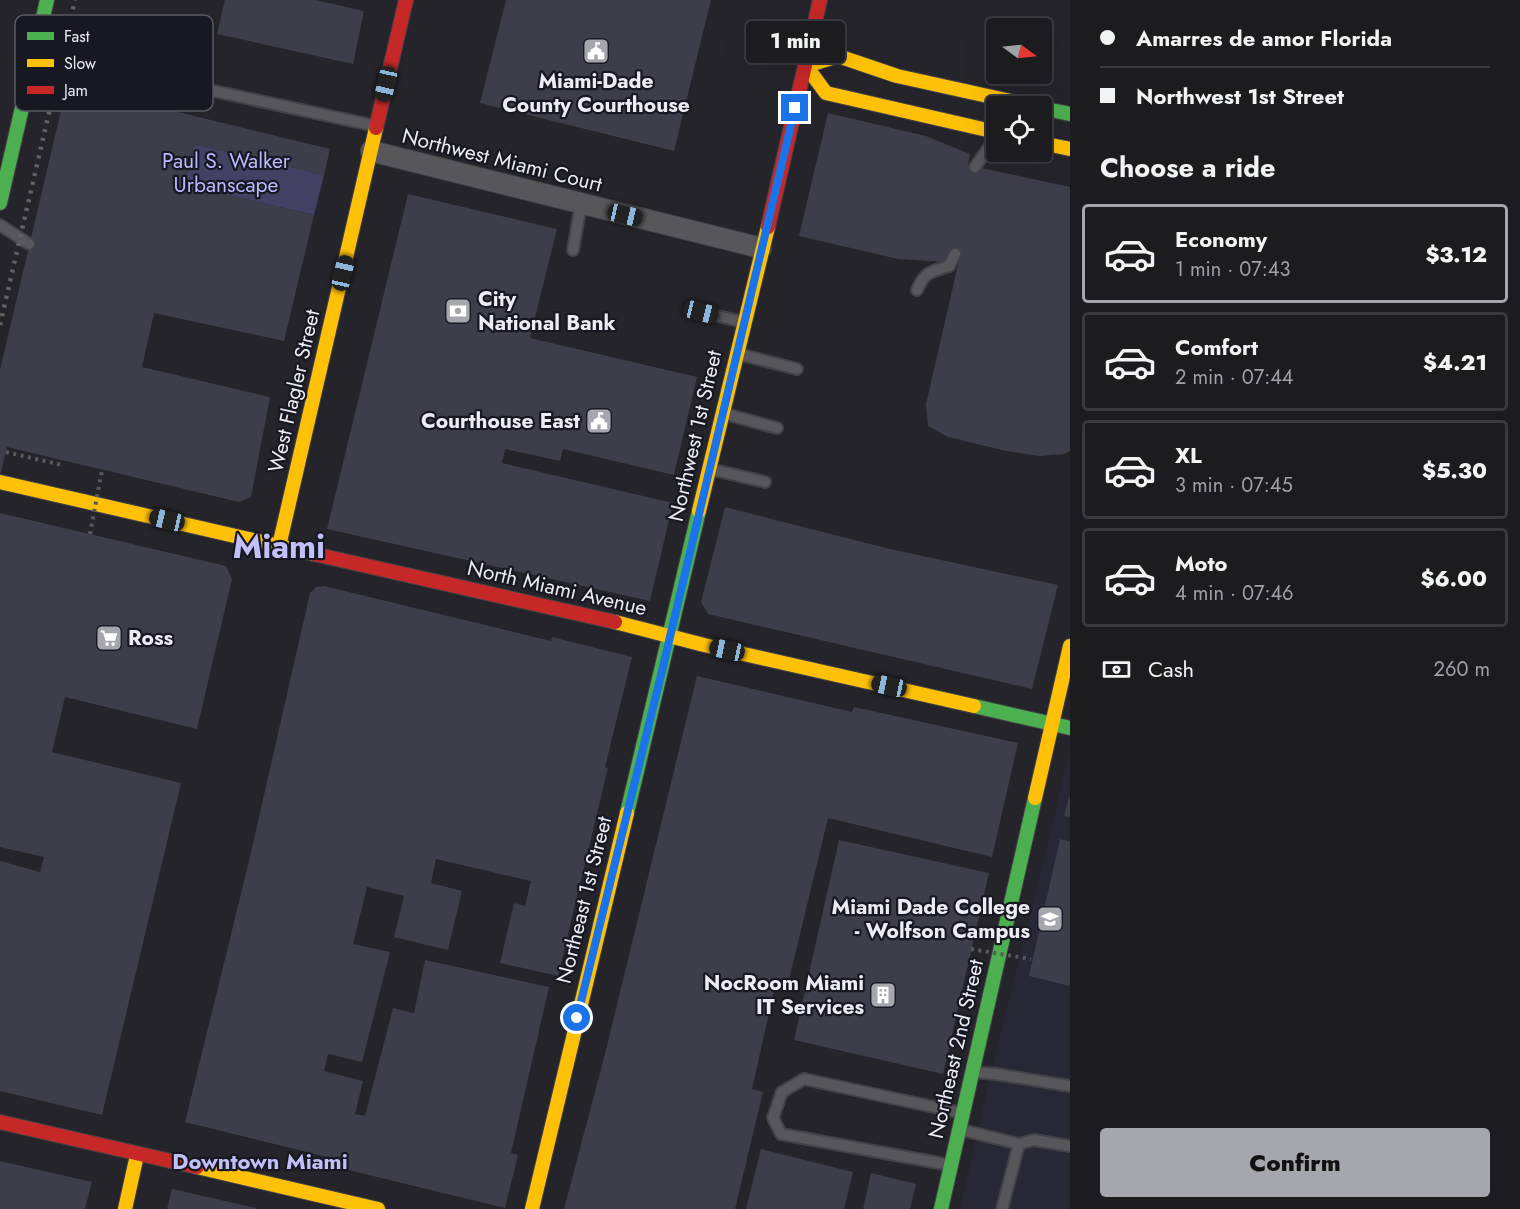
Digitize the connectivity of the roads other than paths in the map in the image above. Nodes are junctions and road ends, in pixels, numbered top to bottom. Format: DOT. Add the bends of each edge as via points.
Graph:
graph roads {
  1 [pos="47,0"];
  2 [pos="406,0"];
  3 [pos="820,0"];
  4 [pos="44,15"];
  5 [pos="806,66"];
  6 [pos="213,91"];
  7 [pos="986,98"];
  8 [pos="1052,110"];
  9 [pos="22,111"];
  10 [pos="1070,114"];
  11 [pos="376,126"];
  12 [pos="986,130"];
  13 [pos="1052,145"];
  14 [pos="1070,149"];
  15 [pos="371,151"];
  16 [pos="986,151"];
  17 [pos="975,167"];
  18 [pos="0,203"];
  19 [pos="581,204"];
  20 [pos="0,225"];
  21 [pos="29,244"];
  22 [pos="761,248"];
  23 [pos="573,250"];
  24 [pos="955,254"];
  25 [pos="917,290"];
  26 [pos="701,312"];
  27 [pos="744,322"];
  28 [pos="736,354"];
  29 [pos="797,369"];
  30 [pos="722,413"];
  31 [pos="777,429"];
  32 [pos="709,469"];
  33 [pos="0,482"];
  34 [pos="765,482"];
  35 [pos="279,546"];
  36 [pos="669,636"];
  37 [pos="1070,646"];
  38 [pos="1053,723"];
  39 [pos="1070,728"];
  40 [pos="972,1072"];
  41 [pos="1070,1086"];
  42 [pos="962,1113"];
  43 [pos="0,1122"];
  44 [pos="958,1129"];
  45 [pos="1019,1144"];
  46 [pos="1070,1146"];
  47 [pos="137,1155"];
  48 [pos="950,1165"];
  49 [pos="125,1209"];
  50 [pos="378,1209"];
  51 [pos="532,1209"];
  52 [pos="940,1209"];
  53 [pos="1002,1209"];
  1 -- 4 [label="main road"];
  2 -- 11 [label="main road, West Flagler Street"];
  3 -- 5 [label="main road, Northwest 1st Street"];
  5 -- 7 [label="main road" via="838,56 887,73"];
  5 -- 12 [label="main road" via="826,93"];
  5 -- 22 [label="main road, Northwest 1st Street"];
  6 -- 11 [label="lane"];
  8 -- 10 [label="main road"];
  9 -- 18 [label="main road"];
  11 -- 15 [label="main road, West Flagler Street"];
  13 -- 14 [label="main road"];
  15 -- 19 [label="street, Northwest Miami Court"];
  15 -- 35 [label="main road, West Flagler Street"];
  16 -- 17 [label="lane"];
  19 -- 22 [label="street, Northwest Miami Court"];
  19 -- 23 [label="lane"];
  20 -- 21 [label="lane"];
  22 -- 27 [label="main road, Northwest 1st Street"];
  24 -- 25 [label="lane" via="949,266 921,279"];
  26 -- 27 [label="lane"];
  27 -- 28 [label="main road, Northwest 1st Street"];
  28 -- 29 [label="lane"];
  28 -- 30 [label="main road, Northwest 1st Street"];
  30 -- 31 [label="lane"];
  30 -- 32 [label="main road, Northwest 1st Street"];
  32 -- 34 [label="lane"];
  32 -- 36 [label="main road, Northwest 1st Street"];
  33 -- 35 [label="main road, North Miami Avenue"];
  35 -- 36 [label="main road, North Miami Avenue"];
  36 -- 38 [label="main road, North Miami Avenue"];
  36 -- 51 [label="main road, Northeast 1st Street"];
  37 -- 38 [label="main road, Northeast 2nd Street"];
  38 -- 39 [label="main road, North Miami Avenue"];
  38 -- 40 [label="main road, Northeast 2nd Street"];
  40 -- 41 [label="lane"];
  40 -- 42 [label="main road, Northeast 2nd Street"];
  42 -- 44 [label="main road, Northeast 2nd Street"];
  42 -- 48 [label="lane" via="804,1079 782,1092 773,1118 782,1134"];
  43 -- 47 [label="main road"];
  44 -- 45 [label="lane"];
  44 -- 48 [label="main road, Northeast 2nd Street"];
  45 -- 46 [label="lane" via="1034,1140"];
  45 -- 53 [label="lane"];
  47 -- 49 [label="main road"];
  47 -- 50 [label="main road"];
  48 -- 52 [label="main road, Northeast 2nd Street"];
}
